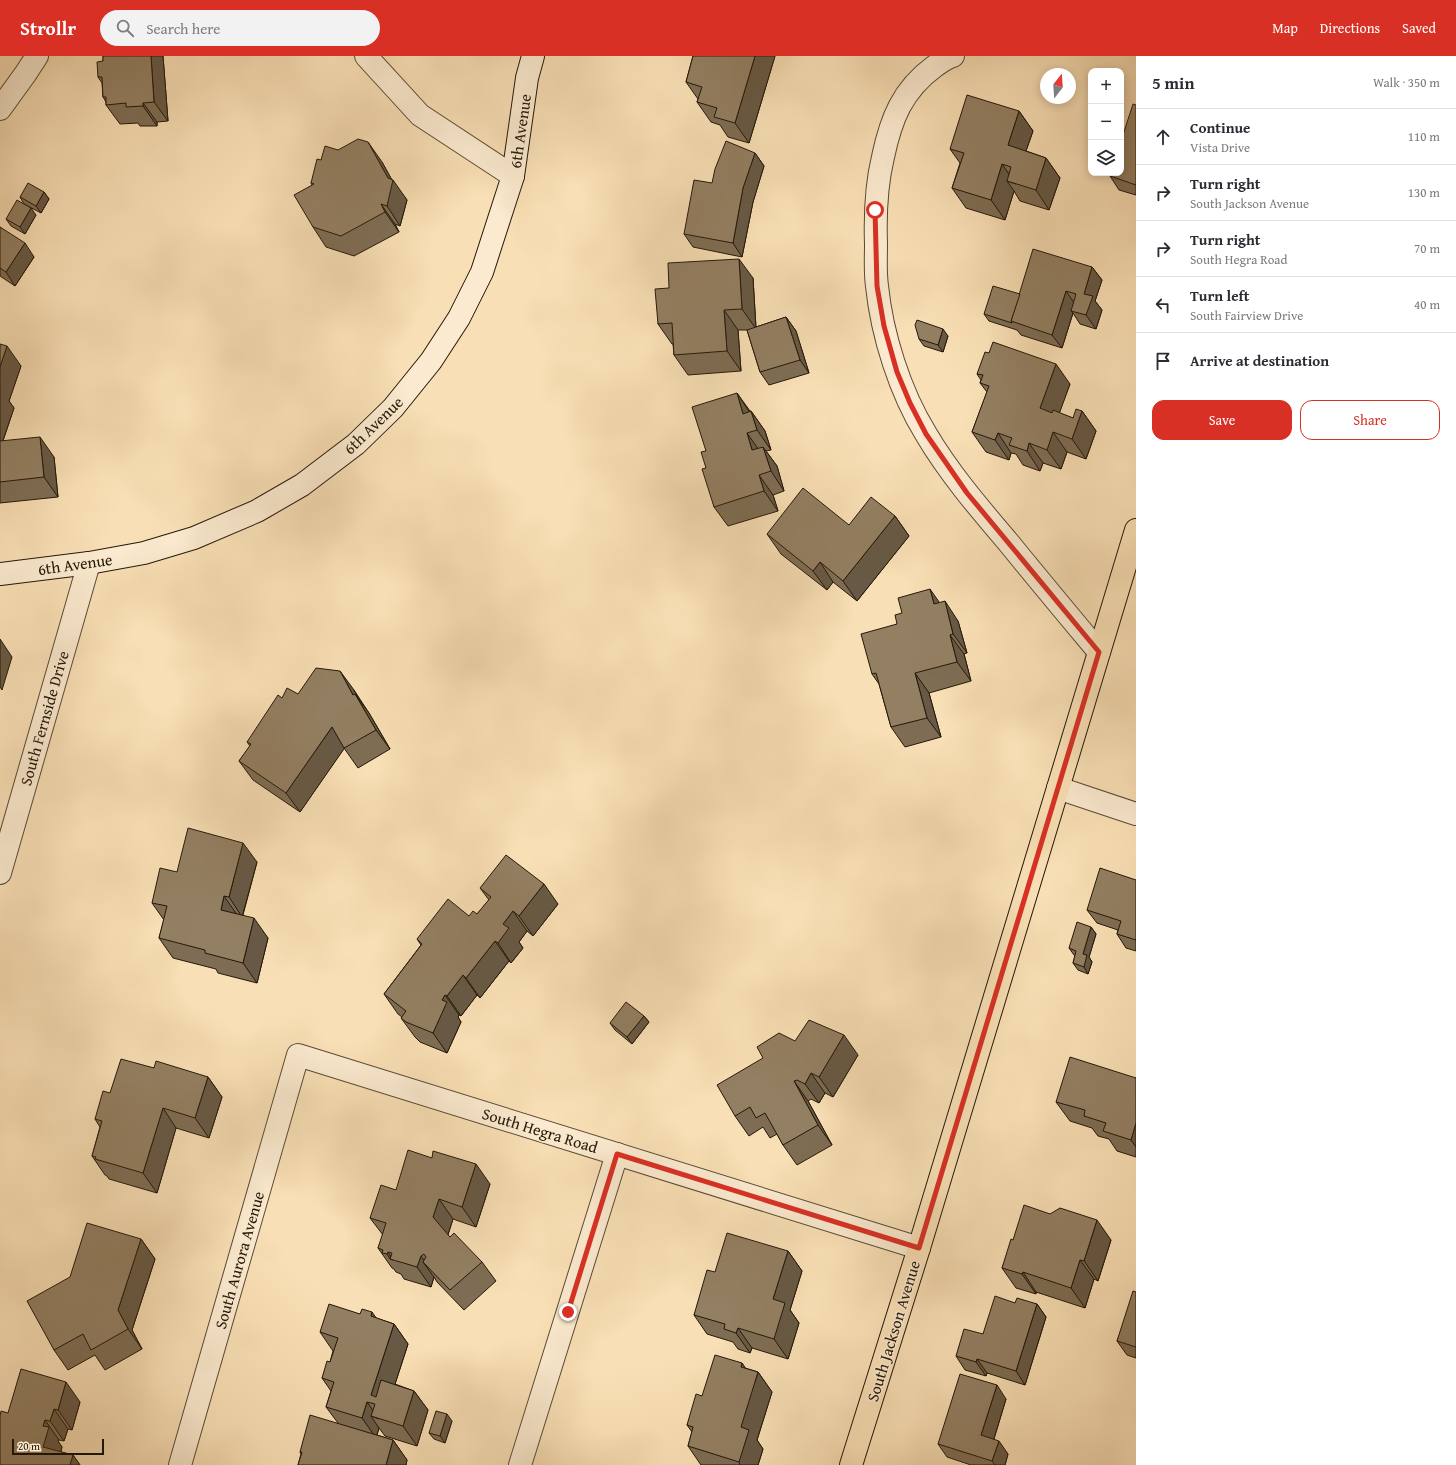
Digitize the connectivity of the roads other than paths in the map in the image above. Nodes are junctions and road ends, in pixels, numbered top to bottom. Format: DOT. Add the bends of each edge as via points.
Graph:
graph roads {
  1 [pos="37,56"];
  2 [pos="366,56"];
  3 [pos="532,56"];
  4 [pos="953,56"];
  5 [pos="0,109"];
  6 [pos="514,176"];
  7 [pos="1136,530"];
  8 [pos="88,563"];
  9 [pos="0,574"];
  10 [pos="1099,652"];
  11 [pos="1058,788"];
  12 [pos="1136,814"];
  13 [pos="0,873"];
  14 [pos="298,1055"];
  15 [pos="617,1154"];
  16 [pos="919,1248"];
  17 [pos="180,1465"];
  18 [pos="520,1465"];
  19 [pos="851,1465"];
  1 -- 5 [label="street"];
  2 -- 6 [label="street" via="420,116"];
  3 -- 6 [label="street, 6th Avenue"];
  4 -- 10 [label="street" via="922,76 909,90 901,102 886,144 875,210 877,286 884,326 897,372 926,434 967,493"];
  6 -- 8 [label="street, 6th Avenue" via="482,272 459,318 431,361 403,396 356,444 302,485 257,511 194,538 144,553"];
  7 -- 10 [label="main road, South Jackson Avenue"];
  8 -- 9 [label="street, 6th Avenue"];
  8 -- 13 [label="street, South Fernside Drive"];
  10 -- 11 [label="main road, South Jackson Avenue"];
  11 -- 12 [label="street"];
  11 -- 16 [label="main road, South Jackson Avenue"];
  14 -- 15 [label="street, South Hegra Road"];
  14 -- 17 [label="street, South Aurora Avenue"];
  15 -- 16 [label="street, South Hegra Road"];
  15 -- 18 [label="street"];
  16 -- 19 [label="main road, South Jackson Avenue"];
}
